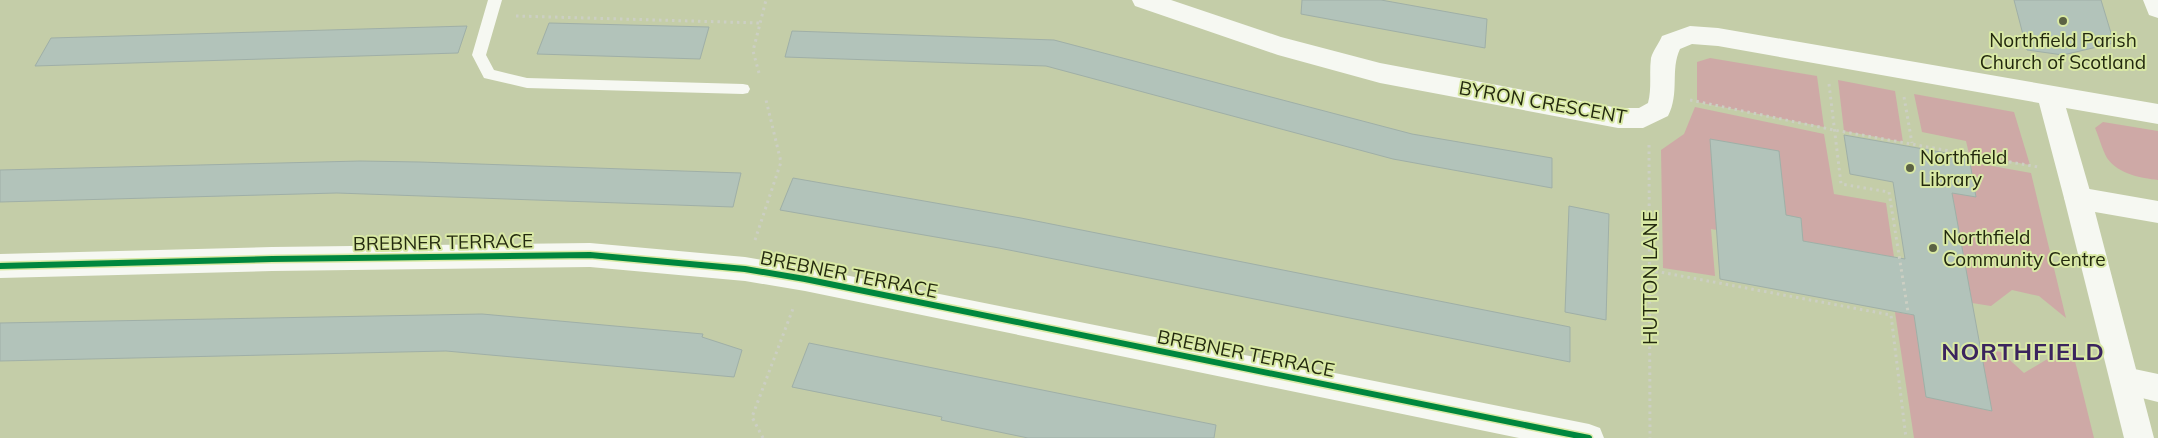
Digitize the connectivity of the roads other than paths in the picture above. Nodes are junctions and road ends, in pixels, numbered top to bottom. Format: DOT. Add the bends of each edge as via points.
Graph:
graph roads {
  1 [pos="495,0"];
  2 [pos="1144,0"];
  3 [pos="2154,0"];
  4 [pos="2158,9"];
  5 [pos="743,89"];
  6 [pos="2050,96"];
  7 [pos="2158,114"];
  8 [pos="2075,185"];
  9 [pos="2158,212"];
  10 [pos="0,266"];
  11 [pos="2125,382"];
  12 [pos="2158,388"];
  13 [pos="1590,438"];
  14 [pos="2139,438"];
  1 -- 5 [label="lane" via="480,55 489,74 527,83"];
  2 -- 6 [label="street, BYRON CRESCENT" via="1278,46 1380,73 1618,118 1644,118 1659,109 1663,95 1664,57 1671,43 1690,35 1718,37"];
  3 -- 4 [label="street"];
  6 -- 7 [label="street"];
  6 -- 8 [label="street"];
  8 -- 9 [label="street"];
  8 -- 11 [label="street"];
  10 -- 13 [label="street, BREBNER TERRACE" via="590,255 745,270 805,279"];
  11 -- 12 [label="street"];
  11 -- 14 [label="street"];
}
